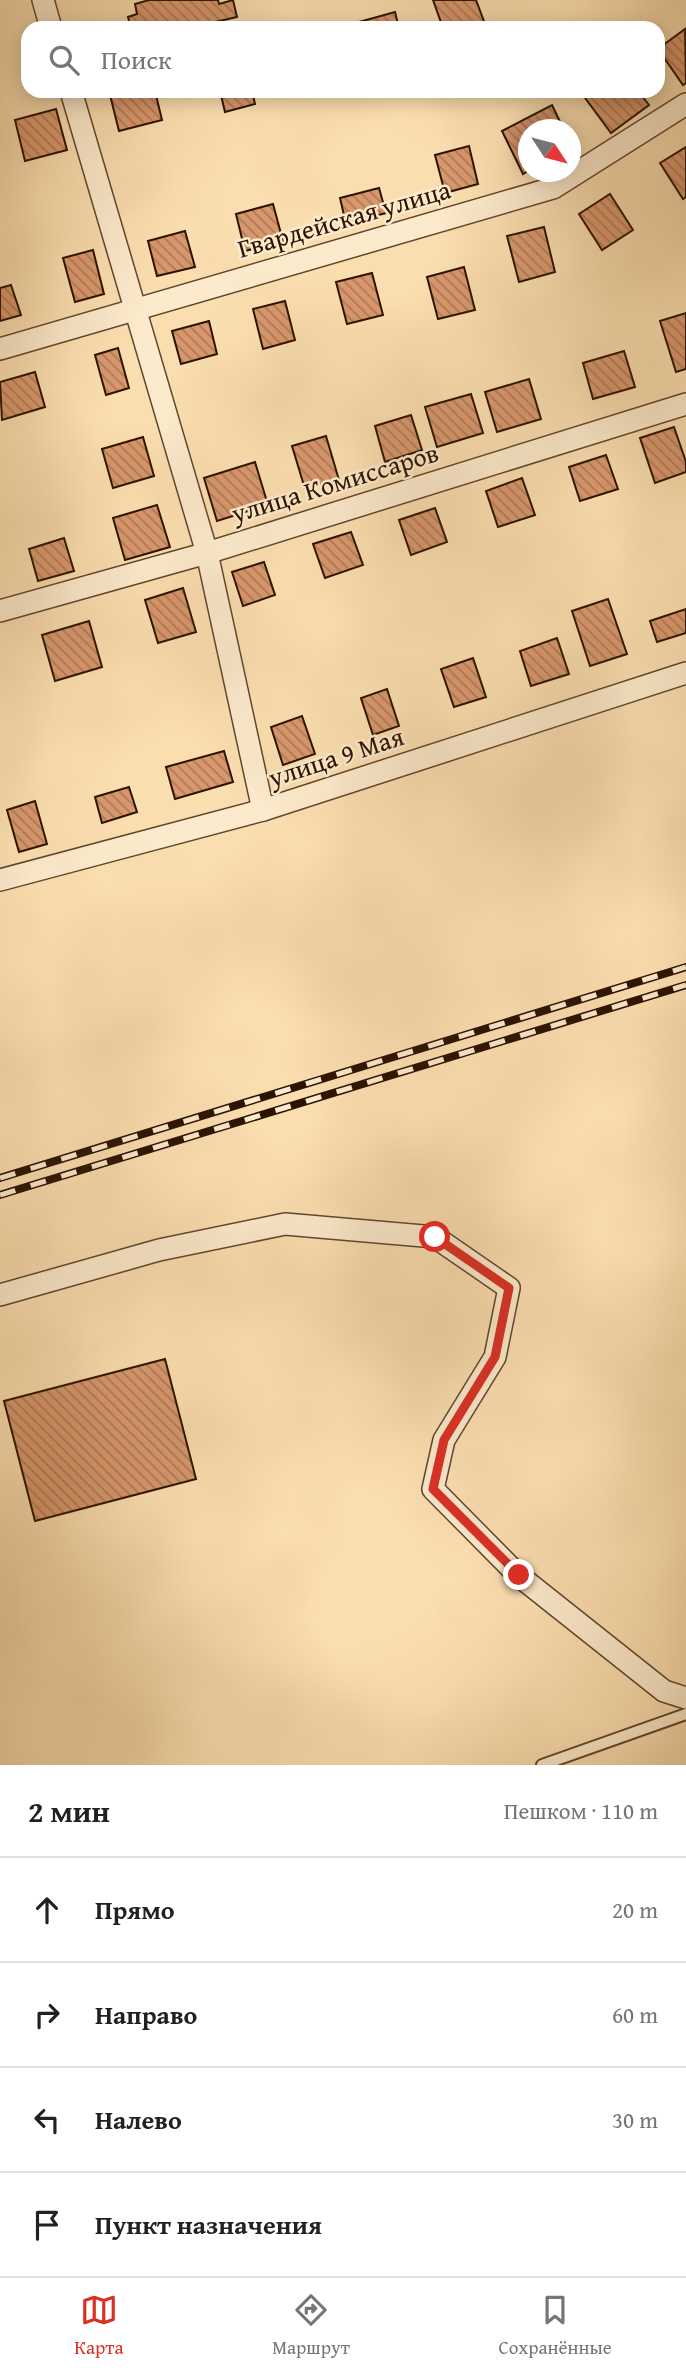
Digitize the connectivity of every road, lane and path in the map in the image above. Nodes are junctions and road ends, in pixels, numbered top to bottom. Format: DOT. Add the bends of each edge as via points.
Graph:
graph roads {
  1 [pos="43,0"];
  2 [pos="49,21"];
  3 [pos="73,98"];
  4 [pos="686,104"];
  5 [pos="137,308"];
  6 [pos="0,349"];
  7 [pos="686,404"];
  8 [pos="206,553"];
  9 [pos="0,611"];
  10 [pos="686,673"];
  11 [pos="263,810"];
  12 [pos="0,880"];
  13 [pos="0,1295"];
  14 [pos="686,1698"];
  15 [pos="686,1714"];
  16 [pos="542,1765"];
  1 -- 2 [label="street"];
  3 -- 5 [label="street"];
  4 -- 5 [label="street, Гвардейская улица" via="553,188"];
  5 -- 6 [label="street, Гвардейская улица"];
  5 -- 8 [label="street"];
  7 -- 8 [label="street, улица Комиссаров"];
  8 -- 9 [label="street, улица Комиссаров"];
  8 -- 11 [label="street"];
  10 -- 11 [label="street, улица 9 Мая"];
  11 -- 12 [label="street, улица 9 Мая"];
  13 -- 14 [label="street" via="159,1250 285,1224 435,1237 509,1288 495,1357 444,1440 433,1489 519,1575 664,1691"];
  15 -- 16 [label="lane"];
}
